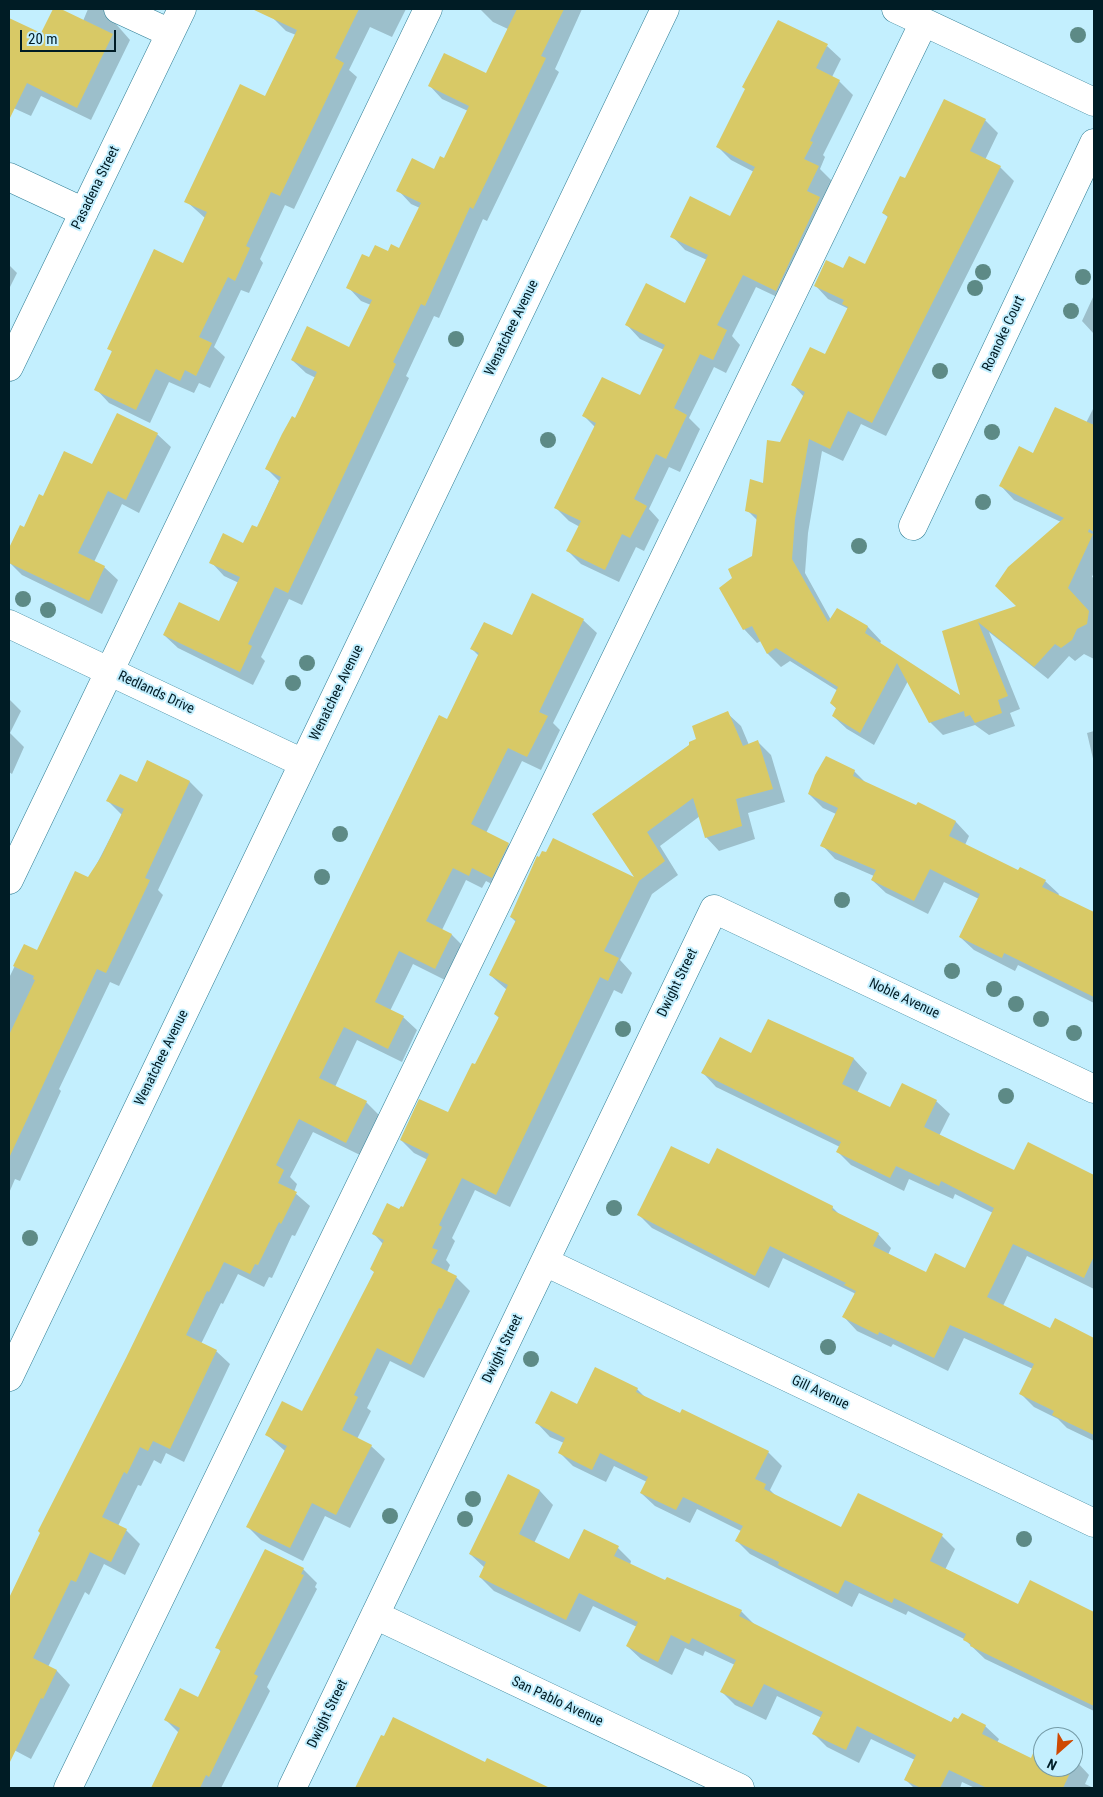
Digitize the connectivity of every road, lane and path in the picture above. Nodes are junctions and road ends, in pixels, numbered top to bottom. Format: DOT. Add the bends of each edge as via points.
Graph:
graph roads {
  1 [pos="118,9"];
  2 [pos="182,9"];
  3 [pos="428,9"];
  4 [pos="665,9"];
  5 [pos="896,9"];
  6 [pos="924,22"];
  7 [pos="170,33"];
  8 [pos="1094,102"];
  9 [pos="1094,143"];
  10 [pos="9,177"];
  11 [pos="84,212"];
  12 [pos="9,368"];
  13 [pos="913,526"];
  14 [pos="9,624"];
  15 [pos="109,671"];
  16 [pos="303,763"];
  17 [pos="9,880"];
  18 [pos="714,909"];
  19 [pos="1094,1089"];
  20 [pos="545,1262"];
  21 [pos="9,1377"];
  22 [pos="1094,1523"];
  23 [pos="375,1615"];
  24 [pos="68,1788"];
  25 [pos="292,1788"];
  26 [pos="740,1788"];
  1 -- 7 [label="street"];
  2 -- 7 [label="street, Pasadena Street"];
  3 -- 15 [label="street"];
  4 -- 16 [label="street, Wenatchee Avenue"];
  5 -- 6 [label="street"];
  6 -- 8 [label="street"];
  6 -- 24 [label="street"];
  7 -- 11 [label="street, Pasadena Street"];
  9 -- 13 [label="street, Roanoke Court"];
  10 -- 11 [label="street"];
  11 -- 12 [label="street, Pasadena Street"];
  14 -- 15 [label="street, Redlands Drive"];
  15 -- 16 [label="street, Redlands Drive"];
  15 -- 17 [label="street"];
  16 -- 21 [label="street, Wenatchee Avenue"];
  18 -- 19 [label="street, Noble Avenue"];
  18 -- 20 [label="street, Dwight Street"];
  20 -- 22 [label="street, Gill Avenue"];
  20 -- 23 [label="street, Dwight Street"];
  23 -- 25 [label="street, Dwight Street"];
  23 -- 26 [label="street, San Pablo Avenue"];
}
